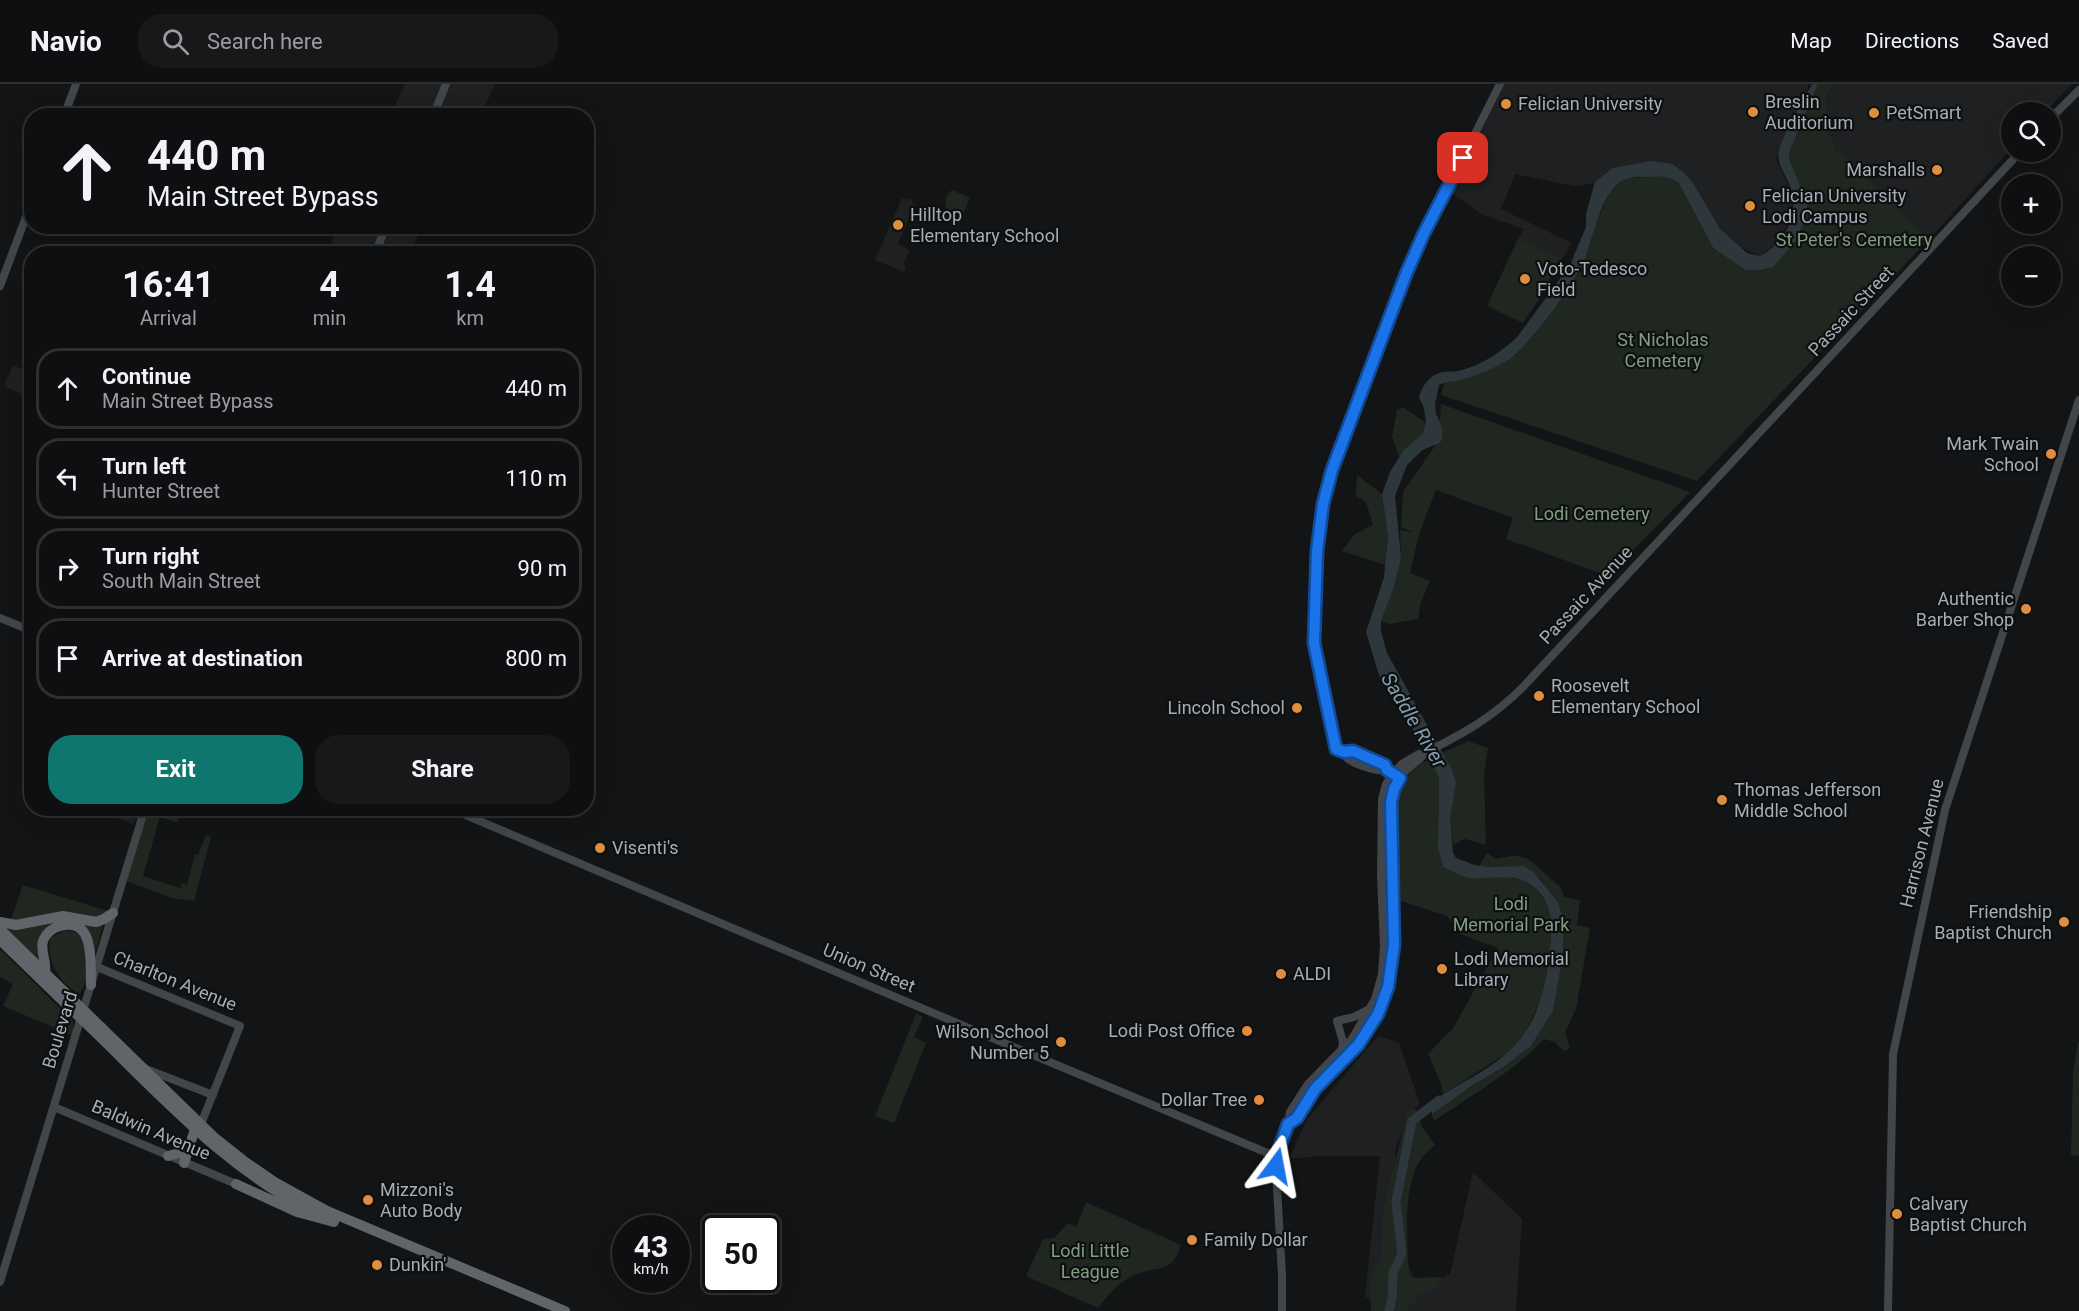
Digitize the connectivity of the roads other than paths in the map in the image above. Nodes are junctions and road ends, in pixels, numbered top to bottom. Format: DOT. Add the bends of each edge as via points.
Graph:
graph roads {
  1 [pos="76,84"];
  2 [pos="446,84"];
  3 [pos="1500,84"];
  4 [pos="2079,90"];
  5 [pos="67,108"];
  6 [pos="436,108"];
  7 [pos="2061,108"];
  8 [pos="2011,162"];
  9 [pos="24,222"];
  10 [pos="0,286"];
  11 [pos="2079,400"];
  12 [pos="1778,413"];
  13 [pos="0,618"];
  14 [pos="24,628"];
  15 [pos="1393,774"];
  16 [pos="143,816"];
  17 [pos="468,816"];
  18 [pos="113,912"];
  19 [pos="0,922"];
  20 [pos="0,929"];
  21 [pos="0,940"];
  22 [pos="97,967"];
  23 [pos="45,972"];
  24 [pos="91,985"];
  25 [pos="70,1003"];
  26 [pos="1371,1008"];
  27 [pos="99,1030"];
  28 [pos="1342,1050"];
  29 [pos="143,1067"];
  30 [pos="213,1095"];
  31 [pos="54,1107"];
  32 [pos="1288,1124"];
  33 [pos="198,1127"];
  34 [pos="189,1147"];
  35 [pos="168,1155"];
  36 [pos="1277,1156"];
  37 [pos="184,1162"];
  38 [pos="236,1184"];
  39 [pos="334,1222"];
  40 [pos="0,1282"];
  41 [pos="547,1311"];
  42 [pos="565,1311"];
  43 [pos="1282,1311"];
  44 [pos="1888,1311"];
  1 -- 5 [label="street"];
  2 -- 6 [label="street"];
  3 -- 15 [label="street" via="1417,248 1326,487 1318,542 1314,643 1340,751 1363,755 1385,765"];
  4 -- 7 [label="street"];
  8 -- 12 [label="street, Passaic Street"];
  9 -- 10 [label="street"];
  11 -- 44 [label="street, Harrison Avenue" via="1945,810 1893,1054"];
  12 -- 15 [label="street, Passaic Avenue" via="1511,699 1467,732 1423,753 1423,757"];
  13 -- 14 [label="street"];
  15 -- 26 [label="street" via="1382,799 1384,960"];
  15 -- 32 [label="street" via="1393,961 1383,1001 1358,1045 1315,1089 1297,1118"];
  16 -- 18 [label="street, Boulevard"];
  17 -- 36 [label="street, Union Street"];
  18 -- 19 [label="highway" via="96,921 63,916 16,925"];
  18 -- 22 [label="street, Boulevard"];
  20 -- 23 [label="highway"];
  21 -- 25 [label="highway"];
  22 -- 24 [label="street, Boulevard"];
  22 -- 30 [label="street, Charlton Avenue" via="240,1026"];
  23 -- 24 [label="highway" via="45,936 59,927 75,927 89,941"];
  23 -- 25 [label="highway"];
  24 -- 31 [label="street, Boulevard"];
  25 -- 27 [label="highway, bridge"];
  26 -- 28 [label="street"];
  26 -- 28 [label="street" via="1337,1021"];
  27 -- 29 [label="highway"];
  27 -- 33 [label="highway"];
  28 -- 32 [label="street" via="1300,1095"];
  29 -- 30 [label="street"];
  29 -- 33 [label="highway"];
  30 -- 33 [label="street"];
  31 -- 35 [label="street, Baldwin Avenue"];
  31 -- 40 [label="street, Boulevard"];
  32 -- 36 [label="street"];
  33 -- 34 [label="highway"];
  33 -- 39 [label="highway" via="229,1159 266,1186"];
  33 -- 42 [label="highway" via="309,1202"];
  34 -- 35 [label="highway"];
  34 -- 37 [label="highway"];
  35 -- 37 [label="street, Baldwin Avenue"];
  36 -- 43 [label="street"];
  37 -- 38 [label="street, Baldwin Avenue"];
  38 -- 39 [label="highway" via="297,1212"];
  39 -- 41 [label="highway"];
}
